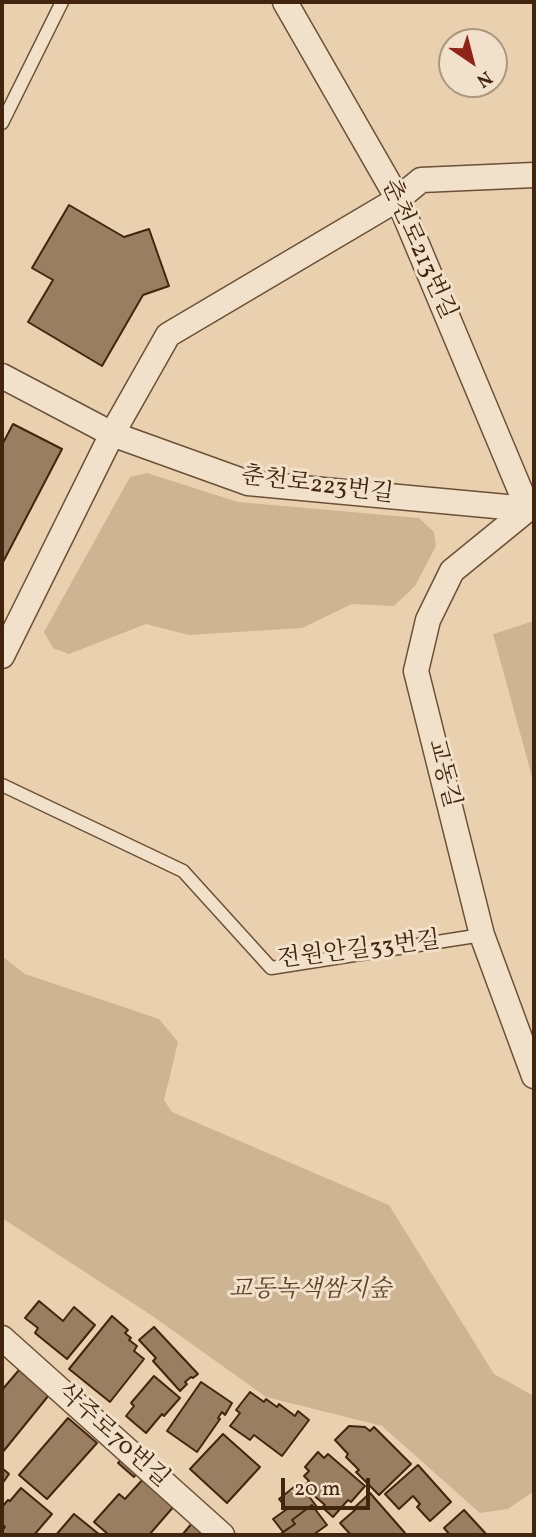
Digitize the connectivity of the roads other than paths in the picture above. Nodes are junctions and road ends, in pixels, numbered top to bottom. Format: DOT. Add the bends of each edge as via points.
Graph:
graph roads {
  1 [pos="62,2"];
  2 [pos="285,2"];
  3 [pos="2,123"];
  4 [pos="534,175"];
  5 [pos="398,199"];
  6 [pos="2,376"];
  7 [pos="112,434"];
  8 [pos="531,509"];
  9 [pos="2,656"];
  10 [pos="2,785"];
  11 [pos="482,935"];
  12 [pos="534,1076"];
  13 [pos="2,1338"];
  14 [pos="222,1535"];
  1 -- 3 [label="lane"];
  2 -- 5 [label="street, 춘천로213번길"];
  4 -- 5 [label="street" via="421,180"];
  5 -- 7 [label="street" via="168,335"];
  5 -- 8 [label="street, 춘천로213번길"];
  6 -- 7 [label="street, 춘천로223번길"];
  7 -- 8 [label="street, 춘천로223번길" via="248,483"];
  7 -- 9 [label="street"];
  8 -- 11 [label="street, 교동길" via="452,571 428,620 416,671"];
  10 -- 11 [label="lane, 전원안길33번길" via="183,871 271,968"];
  11 -- 12 [label="street, 교동길"];
  13 -- 14 [label="street, 삭주로70번길"];
}
